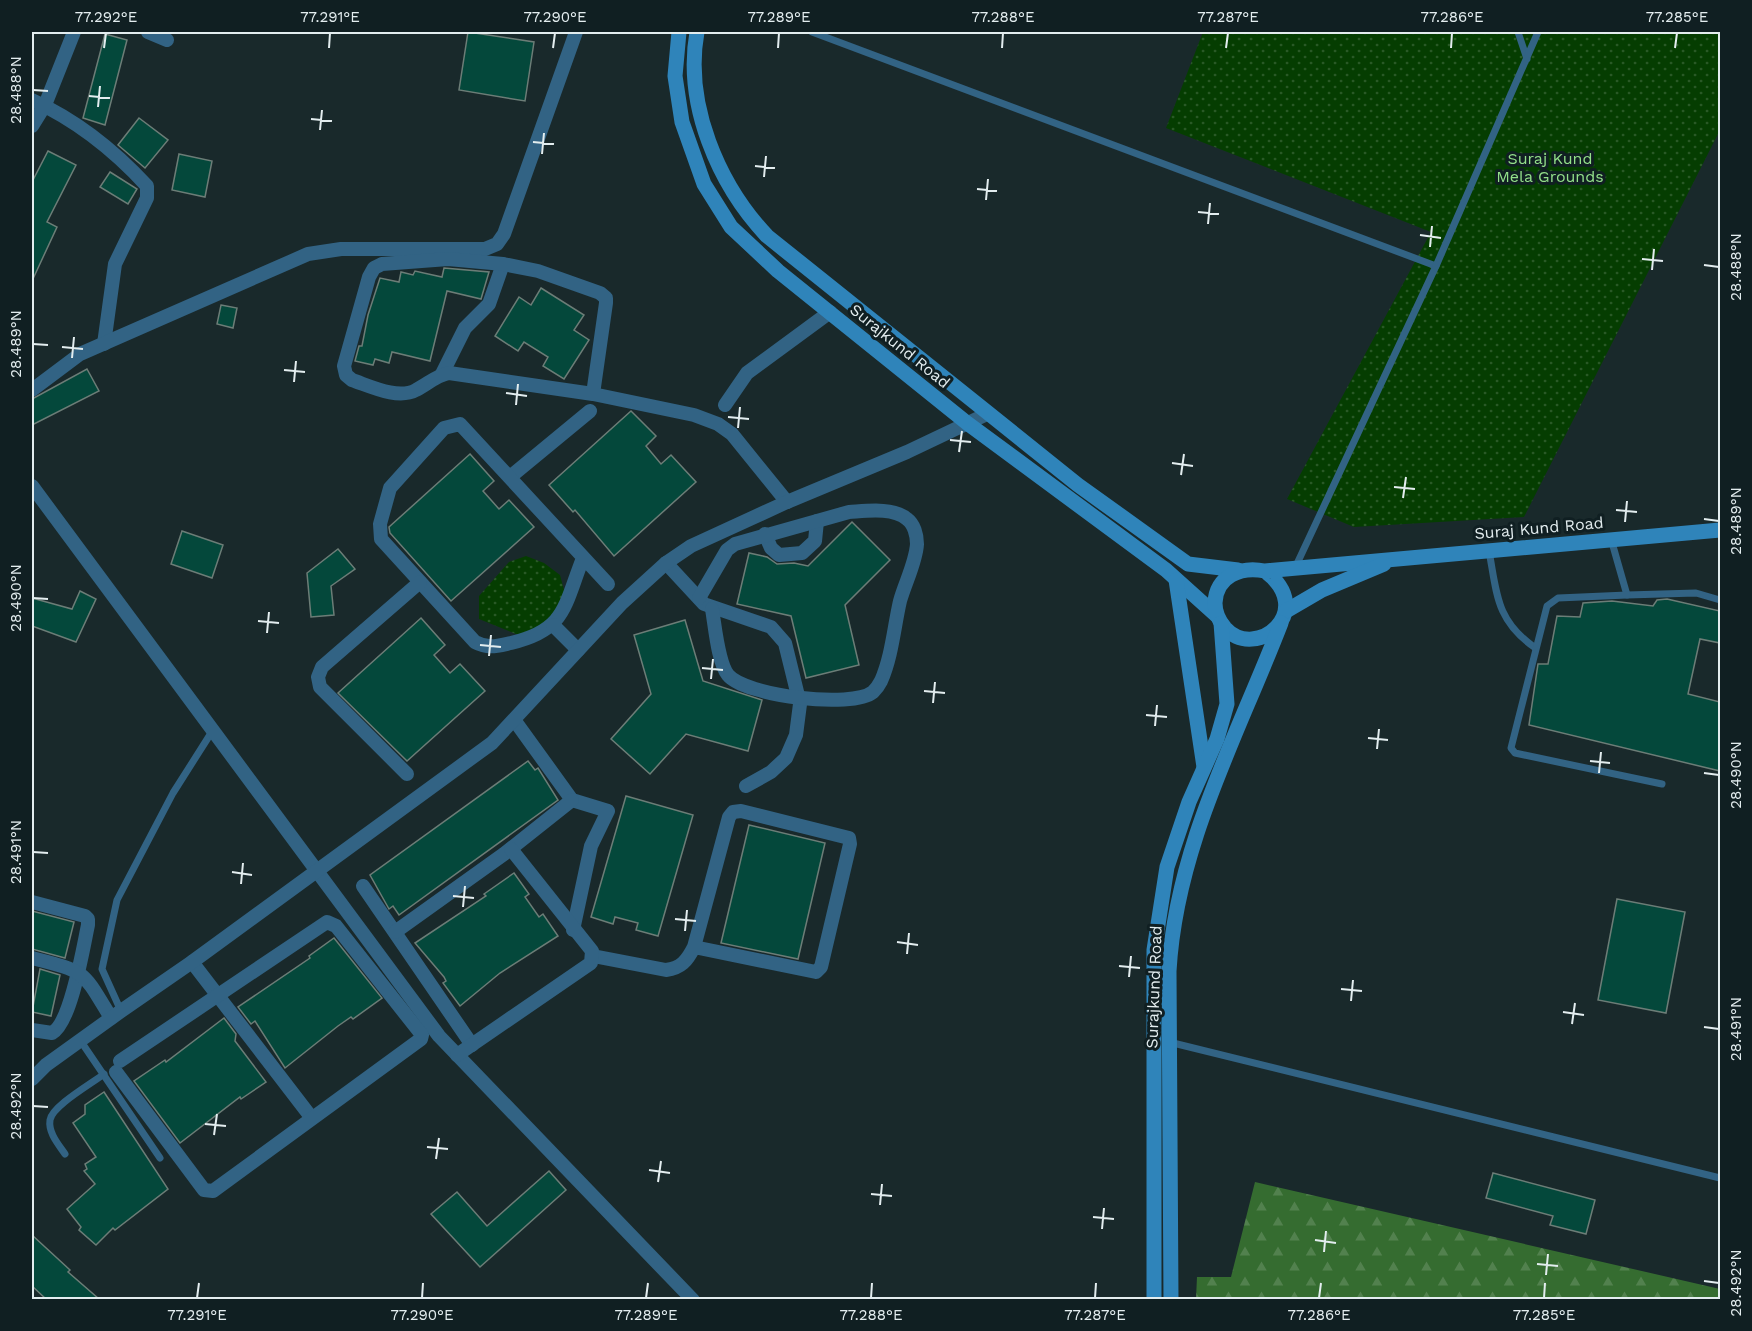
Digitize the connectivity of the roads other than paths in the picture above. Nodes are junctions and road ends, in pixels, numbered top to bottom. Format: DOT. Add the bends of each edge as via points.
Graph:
graph roads {
  1 [pos="74,32"];
  2 [pos="148,32"];
  3 [pos="576,32"];
  4 [pos="679,32"];
  5 [pos="697,32"];
  6 [pos="812,32"];
  7 [pos="1518,32"];
  8 [pos="1538,32"];
  9 [pos="167,40"];
  10 [pos="1527,59"];
  11 [pos="32,100"];
  12 [pos="45,105"];
  13 [pos="32,126"];
  14 [pos="503,264"];
  15 [pos="1436,266"];
  16 [pos="830,312"];
  17 [pos="104,344"];
  18 [pos="442,374"];
  19 [pos="32,390"];
  20 [pos="593,394"];
  21 [pos="724,405"];
  22 [pos="590,411"];
  23 [pos="987,414"];
  24 [pos="966,423"];
  25 [pos="510,477"];
  26 [pos="32,486"];
  27 [pos="787,502"];
  28 [pos="817,521"];
  29 [pos="1720,530"];
  30 [pos="765,534"];
  31 [pos="1611,540"];
  32 [pos="1489,550"];
  33 [pos="583,558"];
  34 [pos="1398,558"];
  35 [pos="666,562"];
  36 [pos="1295,568"];
  37 [pos="1238,570"];
  38 [pos="1265,571"];
  39 [pos="1176,580"];
  40 [pos="420,582"];
  41 [pos="608,584"];
  42 [pos="1626,595"];
  43 [pos="699,598"];
  44 [pos="1720,600"];
  45 [pos="712,609"];
  46 [pos="1283,617"];
  47 [pos="1218,619"];
  48 [pos="553,625"];
  49 [pos="1534,647"];
  50 [pos="578,650"];
  51 [pos="798,696"];
  52 [pos="515,721"];
  53 [pos="213,730"];
  54 [pos="1204,767"];
  55 [pos="406,774"];
  56 [pos="1662,784"];
  57 [pos="746,786"];
  58 [pos="572,800"];
  59 [pos="511,849"];
  60 [pos="318,871"];
  61 [pos="363,886"];
  62 [pos="32,902"];
  63 [pos="573,930"];
  64 [pos="395,932"];
  65 [pos="694,948"];
  66 [pos="593,956"];
  67 [pos="32,958"];
  68 [pos="192,962"];
  69 [pos="78,971"];
  70 [pos="218,994"];
  71 [pos="116,1014"];
  72 [pos="32,1030"];
  73 [pos="80,1040"];
  74 [pos="1153,1040"];
  75 [pos="1169,1042"];
  76 [pos="472,1045"];
  77 [pos="457,1055"];
  78 [pos="113,1069"];
  79 [pos="32,1079"];
  80 [pos="311,1117"];
  81 [pos="65,1154"];
  82 [pos="160,1158"];
  83 [pos="1720,1178"];
  84 [pos="693,1299"];
  85 [pos="1154,1299"];
  86 [pos="1171,1299"];
  1 -- 12 [label="street"];
  2 -- 9 [label="street"];
  3 -- 17 [label="street" via="504,234 497,244 485,249 341,249 308,254"];
  4 -- 16 [label="main road, Surajkund Road" via="676,93 704,183 731,227 751,248"];
  5 -- 23 [label="main road, Surajkund Road" via="693,62 706,132 725,178 748,216 767,236"];
  6 -- 15 [label="lane"];
  7 -- 10 [label="lane"];
  8 -- 10 [label="lane"];
  10 -- 15 [label="lane"];
  11 -- 12 [label="street"];
  12 -- 13 [label="street"];
  12 -- 17 [label="street" via="104,144 147,186 147,198 112,276"];
  14 -- 18 [label="street" via="489,304 465,328"];
  14 -- 18 [label="street" via="448,259 382,264 369,277 344,366 345,375 352,381 404,394"];
  14 -- 20 [label="street" via="538,271 606,298"];
  15 -- 36 [label="lane"];
  16 -- 21 [label="street" via="747,373"];
  16 -- 24 [label="main road, Surajkund Road"];
  17 -- 19 [label="street" via="80,354"];
  18 -- 20 [label="street"];
  20 -- 27 [label="street" via="694,415 718,424 732,434"];
  22 -- 25 [label="street"];
  23 -- 24 [label="street"];
  23 -- 37 [label="main road, Surajkund Road" via="1078,486 1188,564"];
  24 -- 27 [label="street"];
  24 -- 39 [label="main road, Surajkund Road"];
  25 -- 33 [label="street"];
  25 -- 40 [label="street" via="460,424 444,428 390,488 380,524 381,539"];
  26 -- 53 [label="street"];
  27 -- 35 [label="street" via="691,546"];
  28 -- 30 [label="street"];
  28 -- 30 [label="street" via="815,541 802,553 779,555"];
  28 -- 51 [label="street" via="849,513 895,513 908,519 916,532 917,545 880,683 867,695 835,702"];
  29 -- 31 [label="main road, Suraj Kund Road"];
  30 -- 43 [label="street" via="727,550"];
  31 -- 32 [label="main road, Suraj Kund Road"];
  31 -- 42 [label="lane"];
  32 -- 34 [label="main road, Suraj Kund Road"];
  32 -- 49 [label="lane" via="1500,610 1511,627"];
  33 -- 41 [label="street"];
  33 -- 48 [label="street"];
  34 -- 36 [label="main road, Suraj Kund Road"];
  34 -- 46 [label="main road" via="1322,590"];
  35 -- 43 [label="street"];
  35 -- 50 [label="street"];
  36 -- 38 [label="main road, Suraj Kund Road"];
  37 -- 38 [label="main road"];
  37 -- 47 [label="main road" via="1216,594"];
  38 -- 46 [label="main road" via="1283,590"];
  39 -- 47 [label="main road, Surajkund Road"];
  39 -- 54 [label="main road"];
  40 -- 48 [label="street" via="483,646 531,638"];
  40 -- 55 [label="street" via="322,667 318,677 320,687"];
  42 -- 44 [label="lane" via="1696,593"];
  42 -- 49 [label="lane" via="1553,600 1543,615"];
  43 -- 45 [label="street"];
  45 -- 51 [label="street" via="779,633"];
  45 -- 51 [label="street" via="728,675 740,685"];
  46 -- 47 [label="main road" via="1265,636 1252,639 1238,637"];
  46 -- 75 [label="main road, Surajkund Road" via="1183,873 1170,949"];
  47 -- 54 [label="main road, Surajkund Road" via="1227,704"];
  48 -- 50 [label="street"];
  49 -- 56 [label="lane" via="1513,751"];
  50 -- 52 [label="street"];
  51 -- 57 [label="street" via="796,735 786,758"];
  52 -- 58 [label="street"];
  52 -- 60 [label="street" via="492,743"];
  53 -- 60 [label="street"];
  53 -- 71 [label="lane" via="173,793 117,900 102,969"];
  54 -- 74 [label="main road, Surajkund Road" via="1162,890 1154,950"];
  58 -- 59 [label="street"];
  58 -- 63 [label="street" via="608,811 591,846"];
  59 -- 63 [label="street"];
  59 -- 64 [label="street"];
  60 -- 68 [label="street"];
  60 -- 77 [label="street" via="418,1009"];
  61 -- 64 [label="street"];
  62 -- 69 [label="street" via="88,919"];
  63 -- 66 [label="street"];
  64 -- 76 [label="street"];
  65 -- 65 [label="street" via="816,972 821,967 849,838 733,812"];
  65 -- 66 [label="street" via="687,962 666,970"];
  66 -- 76 [label="street" via="587,967"];
  67 -- 69 [label="street"];
  68 -- 70 [label="street"];
  68 -- 71 [label="street"];
  69 -- 71 [label="street"];
  69 -- 72 [label="street" via="58,1030"];
  70 -- 78 [label="street"];
  70 -- 80 [label="street"];
  70 -- 80 [label="street" via="323,924 332,922 421,1033 421,1039"];
  71 -- 73 [label="street"];
  73 -- 78 [label="lane"];
  73 -- 79 [label="street"];
  74 -- 75 [label="lane"];
  74 -- 85 [label="main road, Surajkund Road"];
  75 -- 83 [label="lane"];
  75 -- 86 [label="main road, Surajkund Road"];
  76 -- 77 [label="street"];
  77 -- 84 [label="street"];
  78 -- 80 [label="street" via="208,1192 218,1189"];
  78 -- 81 [label="lane" via="53,1111 49,1122"];
  78 -- 82 [label="lane"];
}
